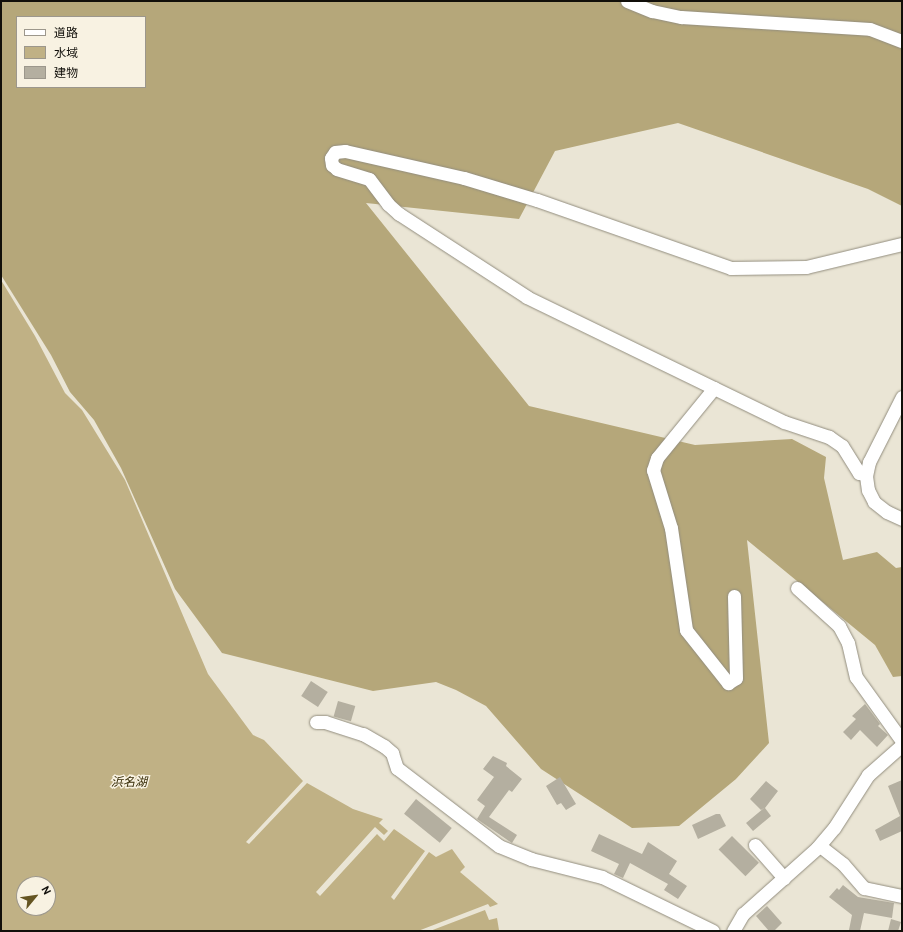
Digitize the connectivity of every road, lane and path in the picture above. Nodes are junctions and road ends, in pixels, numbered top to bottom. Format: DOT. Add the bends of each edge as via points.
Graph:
graph roads {
  1 [pos="627,1"];
  2 [pos="902,41"];
  3 [pos="902,244"];
  4 [pos="714,388"];
  5 [pos="902,397"];
  6 [pos="866,474"];
  7 [pos="902,519"];
  8 [pos="797,588"];
  9 [pos="734,596"];
  10 [pos="316,722"];
  11 [pos="902,741"];
  12 [pos="902,745"];
  13 [pos="755,845"];
  14 [pos="820,846"];
  15 [pos="784,878"];
  16 [pos="902,896"];
  17 [pos="713,931"];
  18 [pos="733,931"];
  1 -- 2 [label="street" via="652,11 681,17 870,29"];
  3 -- 4 [label="street" via="806,267 731,268 544,202 471,180 345,150 338,150 333,155 331,162 334,168 369,179 399,214 527,297"];
  4 -- 6 [label="street" via="784,422 829,436 842,446 859,473"];
  4 -- 9 [label="street" via="657,458 653,470 671,528 686,630 728,683 736,678"];
  5 -- 6 [label="street" via="869,462"];
  6 -- 7 [label="street" via="868,490 874,502"];
  8 -- 11 [label="street" via="838,626 848,643 856,677"];
  10 -- 17 [label="street" via="325,722 363,734 384,746 392,753 397,768 499,846 531,859 602,877"];
  12 -- 14 [label="street" via="868,775"];
  13 -- 15 [label="street"];
  14 -- 15 [label="street"];
  14 -- 16 [label="street" via="847,868 864,888"];
  15 -- 18 [label="street" via="743,914"];
}
